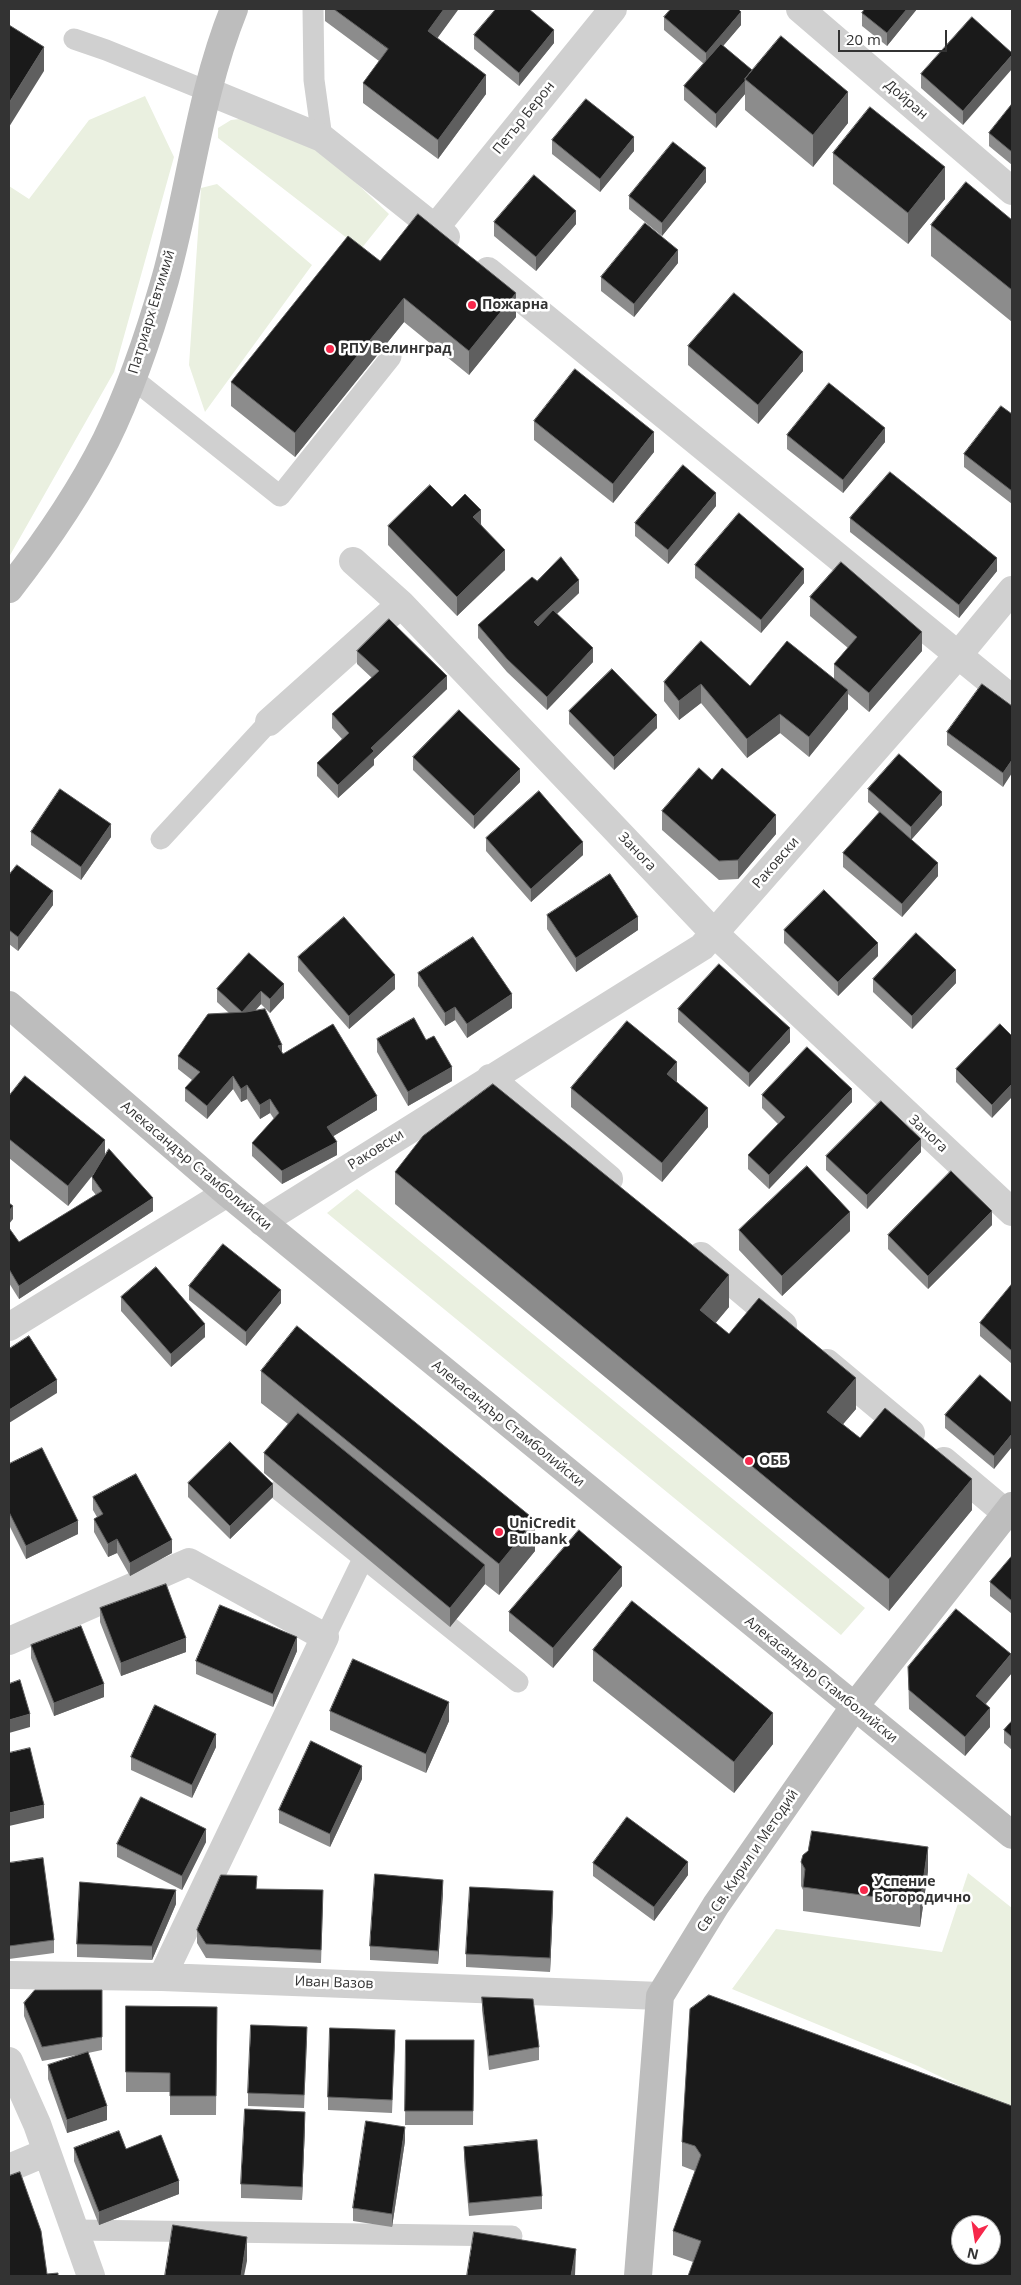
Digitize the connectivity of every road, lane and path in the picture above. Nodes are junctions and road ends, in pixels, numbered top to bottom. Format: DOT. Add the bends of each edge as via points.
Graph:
graph roads {
  1 [pos="234,9"];
  2 [pos="313,9"];
  3 [pos="613,9"];
  4 [pos="800,9"];
  5 [pos="74,39"];
  6 [pos="207,91"];
  7 [pos="322,138"];
  8 [pos="1012,191"];
  9 [pos="435,228"];
  10 [pos="391,357"];
  11 [pos="132,378"];
  12 [pos="353,561"];
  13 [pos="9,589"];
  14 [pos="1012,590"];
  15 [pos="400,604"];
  16 [pos="959,654"];
  17 [pos="1012,699"];
  18 [pos="269,722"];
  19 [pos="161,839"];
  20 [pos="714,934"];
  21 [pos="9,1006"];
  22 [pos="490,1078"];
  23 [pos="226,1193"];
  24 [pos="626,1193"];
  25 [pos="1012,1212"];
  26 [pos="262,1222"];
  27 [pos="680,1238"];
  28 [pos="9,1327"];
  29 [pos="279,1490"];
  30 [pos="1009,1510"];
  31 [pos="363,1559"];
  32 [pos="325,1637"];
  33 [pos="9,1641"];
  34 [pos="518,1682"];
  35 [pos="854,1707"];
  36 [pos="1012,1835"];
  37 [pos="9,1975"];
  38 [pos="162,1977"];
  39 [pos="660,1996"];
  40 [pos="9,2061"];
  41 [pos="47,2152"];
  42 [pos="9,2168"];
  43 [pos="76,2230"];
  44 [pos="512,2236"];
  45 [pos="92,2276"];
  46 [pos="638,2276"];
  1 -- 6 [label="street, Патриарх Евтимий"];
  2 -- 7 [label="lane" via="314,80"];
  3 -- 9 [label="street, Петър Берон"];
  4 -- 8 [label="street, Дойран"];
  5 -- 6 [label="lane"];
  6 -- 7 [label="street"];
  6 -- 11 [label="street, Патриарх Евтимий" via="164,280"];
  7 -- 9 [label="street"];
  9 -- 16 [label="street"];
  10 -- 11 [label="lane" via="280,496"];
  11 -- 13 [label="street, Патриарх Евтимий" via="106,440 69,504"];
  12 -- 15 [label="street, Занога"];
  14 -- 16 [label="street, Раковски"];
  15 -- 18 [label="street"];
  15 -- 20 [label="street, Занога"];
  16 -- 17 [label="street"];
  16 -- 20 [label="street, Раковски"];
  18 -- 19 [label="lane"];
  20 -- 22 [label="street, Раковски" via="702,947"];
  20 -- 25 [label="street, Занога"];
  21 -- 23 [label="street, Алекасандър Стамболийски"];
  22 -- 24 [label="street"];
  22 -- 26 [label="street, Раковски"];
  23 -- 26 [label="street, Алекасандър Стамболийски"];
  23 -- 28 [label="street"];
  26 -- 35 [label="street, Алекасандър Стамболийски"];
  27 -- 30 [label="street"];
  29 -- 31 [label="lane"];
  30 -- 35 [label="street, Св. Св. Кирил и Методий"];
  31 -- 32 [label="lane"];
  31 -- 34 [label="lane"];
  32 -- 33 [label="street" via="190,1562"];
  32 -- 38 [label="street"];
  35 -- 36 [label="street, Алекасандър Стамболийски"];
  35 -- 39 [label="street, Св. Св. Кирил и Методий" via="716,1904"];
  37 -- 38 [label="street, Иван Вазов"];
  38 -- 39 [label="street, Иван Вазов"];
  39 -- 46 [label="street, Св. Св. Кирил и Методий"];
  40 -- 41 [label="street"];
  41 -- 42 [label="street"];
  41 -- 43 [label="street"];
  43 -- 44 [label="lane"];
  43 -- 45 [label="street"];
}
